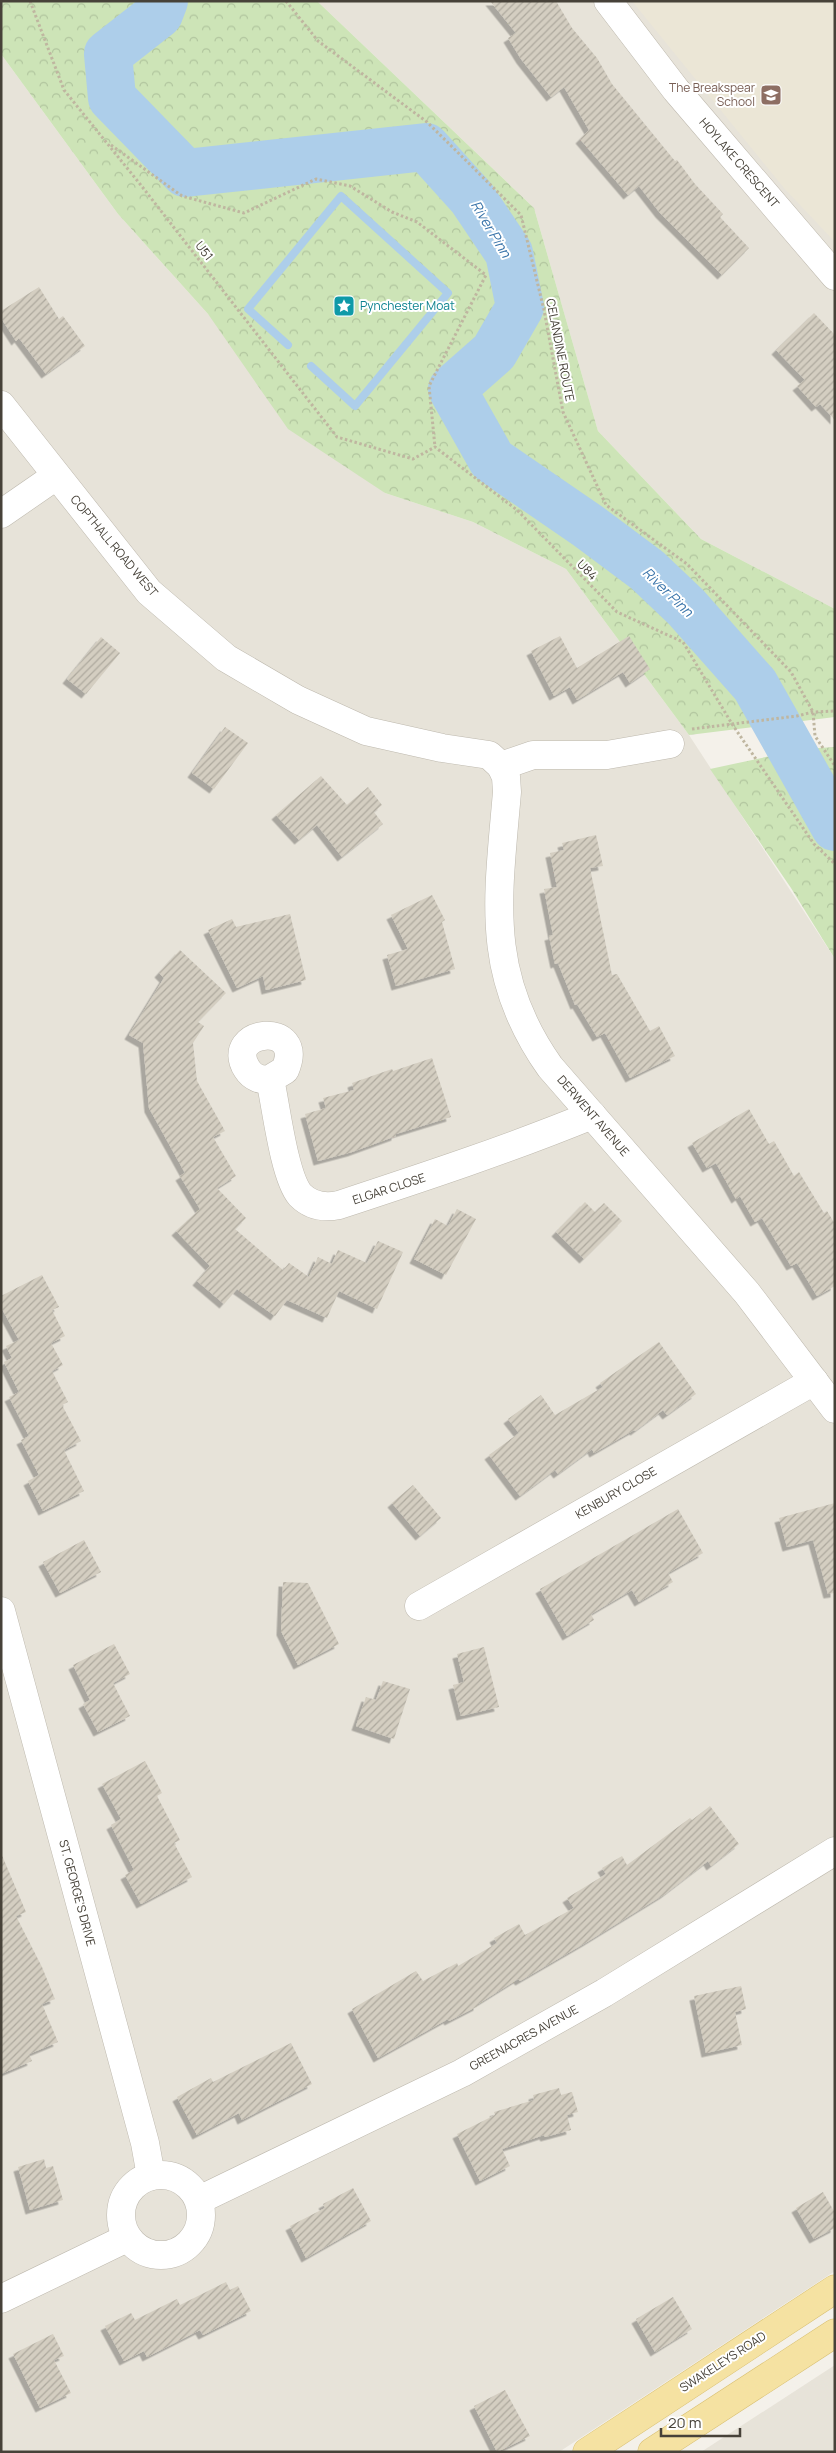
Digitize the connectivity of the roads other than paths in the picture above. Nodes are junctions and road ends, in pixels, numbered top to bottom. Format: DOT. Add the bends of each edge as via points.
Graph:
graph roads {
  1 [pos="608,1"];
  2 [pos="835,276"];
  3 [pos="1,405"];
  4 [pos="56,476"];
  5 [pos="1,514"];
  6 [pos="670,744"];
  7 [pos="501,766"];
  8 [pos="270,1079"];
  9 [pos="592,1115"];
  10 [pos="814,1381"];
  11 [pos="835,1409"];
  12 [pos="419,1606"];
  13 [pos="1,1611"];
  14 [pos="835,1851"];
  15 [pos="151,2176"];
  16 [pos="199,2200"];
  17 [pos="127,2238"];
  18 [pos="835,2289"];
  19 [pos="1,2300"];
  20 [pos="835,2333"];
  21 [pos="587,2452"];
  22 [pos="652,2452"];
  1 -- 2 [label="street, HOYLAKE CRESCENT" via="676,90"];
  3 -- 4 [label="street, COPTHALL ROAD WEST"];
  4 -- 5 [label="street"];
  4 -- 7 [label="street, COPTHALL ROAD WEST" via="149,592 226,658 298,700 366,731 490,755"];
  6 -- 7 [label="street" via="606,755 533,755"];
  7 -- 9 [label="street, DERWENT AVENUE" via="507,792 498,932 507,982 515,1006 537,1048"];
  8 -- 9 [label="street, ELGAR CLOSE" via="294,1186 307,1200 323,1206 340,1205 429,1176"];
  9 -- 10 [label="street, DERWENT AVENUE" via="747,1293"];
  10 -- 11 [label="street, DERWENT AVENUE"];
  10 -- 12 [label="street, KENBURY CLOSE"];
  13 -- 15 [label="street, ST. GEORGE'S DRIVE" via="145,2143"];
  14 -- 16 [label="street, GREENACRES AVENUE" via="604,1993 462,2073"];
  15 -- 16 [label="street" via="174,2177 193,2190"];
  15 -- 17 [label="street" via="132,2187 122,2206 120,2217"];
  16 -- 17 [label="street" via="201,2224 180,2251 163,2255 146,2253"];
  17 -- 19 [label="street"];
  18 -- 21 [label="main road, SWAKELEYS ROAD"];
  20 -- 22 [label="main road"];
}
